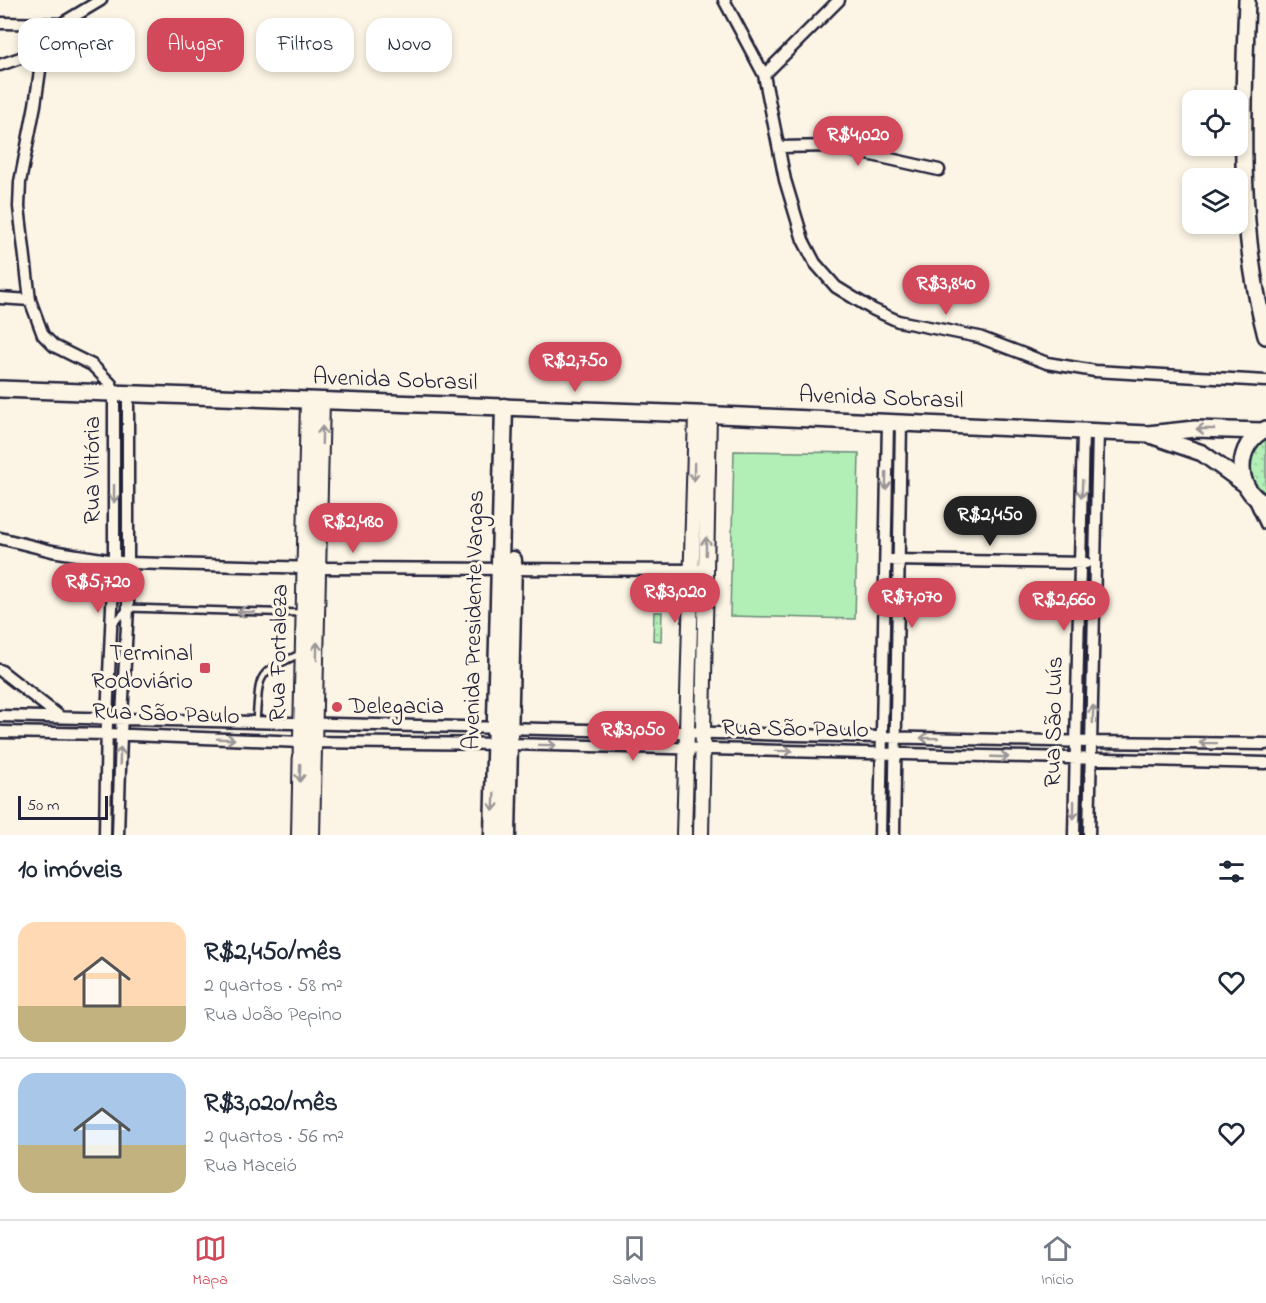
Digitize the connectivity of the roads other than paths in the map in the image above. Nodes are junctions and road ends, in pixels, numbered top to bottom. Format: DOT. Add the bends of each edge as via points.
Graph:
graph roads {
  1 [pos="101,0"];
  2 [pos="724,0"];
  3 [pos="839,0"];
  4 [pos="1247,0"];
  5 [pos="71,18"];
  6 [pos="0,23"];
  7 [pos="18,23"];
  8 [pos="18,59"];
  9 [pos="0,65"];
  10 [pos="39,72"];
  11 [pos="765,75"];
  12 [pos="779,147"];
  13 [pos="939,170"];
  14 [pos="0,298"];
  15 [pos="30,300"];
  16 [pos="1266,336"];
  17 [pos="1266,381"];
  18 [pos="0,389"];
  19 [pos="121,394"];
  20 [pos="315,400"];
  21 [pos="510,407"];
  22 [pos="702,414"];
  23 [pos="894,423"];
  24 [pos="1264,430"];
  25 [pos="1091,431"];
  26 [pos="1148,434"];
  27 [pos="306,463"];
  28 [pos="321,463"];
  29 [pos="114,467"];
  30 [pos="128,467"];
  31 [pos="1248,489"];
  32 [pos="1266,504"];
  33 [pos="305,523"];
  34 [pos="320,524"];
  35 [pos="1266,524"];
  36 [pos="0,538"];
  37 [pos="885,560"];
  38 [pos="899,560"];
  39 [pos="114,562"];
  40 [pos="127,563"];
  41 [pos="1080,563"];
  42 [pos="1096,563"];
  43 [pos="304,567"];
  44 [pos="318,568"];
  45 [pos="507,570"];
  46 [pos="699,570"];
  47 [pos="128,608"];
  48 [pos="311,614"];
  49 [pos="112,624"];
  50 [pos="303,652"];
  51 [pos="689,665"];
  52 [pos="704,665"];
  53 [pos="0,670"];
  54 [pos="110,675"];
  55 [pos="124,675"];
  56 [pos="1077,676"];
  57 [pos="1093,676"];
  58 [pos="302,680"];
  59 [pos="316,680"];
  60 [pos="882,682"];
  61 [pos="897,682"];
  62 [pos="0,716"];
  63 [pos="59,717"];
  64 [pos="107,719"];
  65 [pos="122,719"];
  66 [pos="256,723"];
  67 [pos="301,724"];
  68 [pos="315,724"];
  69 [pos="384,726"];
  70 [pos="435,727"];
  71 [pos="571,730"];
  72 [pos="630,731"];
  73 [pos="0,732"];
  74 [pos="88,733"];
  75 [pos="687,733"];
  76 [pos="702,733"];
  77 [pos="107,734"];
  78 [pos="121,734"];
  79 [pos="752,734"];
  80 [pos="503,736"];
  81 [pos="826,736"];
  82 [pos="881,737"];
  83 [pos="896,737"];
  84 [pos="966,739"];
  85 [pos="1035,740"];
  86 [pos="308,742"];
  87 [pos="1075,742"];
  88 [pos="1092,742"];
  89 [pos="385,743"];
  90 [pos="436,743"];
  91 [pos="1266,744"];
  92 [pos="571,746"];
  93 [pos="630,748"];
  94 [pos="686,750"];
  95 [pos="702,750"];
  96 [pos="753,751"];
  97 [pos="826,752"];
  98 [pos="881,753"];
  99 [pos="896,753"];
  100 [pos="966,755"];
  101 [pos="1034,758"];
  102 [pos="1075,759"];
  103 [pos="1092,759"];
  104 [pos="1266,764"];
  105 [pos="106,786"];
  106 [pos="120,786"];
  107 [pos="306,806"];
  108 [pos="685,812"];
  109 [pos="701,812"];
  110 [pos="894,815"];
  111 [pos="880,816"];
  112 [pos="105,835"];
  113 [pos="118,835"];
  114 [pos="299,835"];
  115 [pos="312,835"];
  116 [pos="494,835"];
  117 [pos="507,835"];
  118 [pos="684,835"];
  119 [pos="701,835"];
  120 [pos="880,835"];
  121 [pos="894,835"];
  122 [pos="1074,835"];
  123 [pos="1089,835"];
  1 -- 5 [label="street"];
  2 -- 11 [label="street"];
  3 -- 11 [label="street"];
  4 -- 16 [label="main road" via="1247,222"];
  6 -- 7 [label="street"];
  8 -- 9 [label="street"];
  10 -- 15 [label="street" via="19,191"];
  11 -- 12 [label="street"];
  12 -- 13 [label="street" via="832,146"];
  12 -- 17 [label="street" via="802,240 814,263 836,287 872,309 898,321 979,337 1047,363 1095,371"];
  14 -- 15 [label="street"];
  15 -- 19 [label="street" via="43,335 54,346 92,365"];
  18 -- 19 [label="main road, Avenida Sobrasil"];
  19 -- 20 [label="main road, Avenida Sobrasil"];
  19 -- 29 [label="street, Rua Vitória"];
  19 -- 30 [label="street, Rua Vitória"];
  20 -- 21 [label="main road, Avenida Sobrasil"];
  20 -- 27 [label="street, Rua Fortaleza"];
  28 -- 20 [label="street, Rua Fortaleza, one-way"];
  21 -- 22 [label="main road, Avenida Sobrasil"];
  21 -- 45 [label="main road, Avenida Presidente Vargas"];
  22 -- 23 [label="main road, Avenida Sobrasil"];
  22 -- 46 [label="street"];
  23 -- 25 [label="main road, Avenida Sobrasil"];
  23 -- 37 [label="street, one-way"];
  23 -- 38 [label="street"];
  24 -- 26 [label="main road, Avenida Sobrasil, one-way" via="1195,429"];
  24 -- 31 [label="main road" via="1243,454 1241,464"];
  25 -- 26 [label="main road, Avenida Sobrasil"];
  25 -- 41 [label="street, Rua São Luís, one-way"];
  25 -- 42 [label="street, Rua São Luís"];
  26 -- 31 [label="main road, Avenida Sobrasil" via="1202,453"];
  27 -- 28 [label="street"];
  27 -- 33 [label="street, Rua Fortaleza"];
  28 -- 34 [label="street, Rua Fortaleza"];
  29 -- 30 [label="street"];
  29 -- 39 [label="street, Rua Vitória, one-way"];
  30 -- 40 [label="street, Rua Vitória"];
  31 -- 32 [label="main road, Avenida Sobrasil"];
  31 -- 35 [label="street"];
  33 -- 34 [label="street"];
  33 -- 43 [label="street, Rua Fortaleza"];
  34 -- 44 [label="street, Rua Fortaleza"];
  36 -- 39 [label="street"];
  37 -- 38 [label="street"];
  37 -- 60 [label="street"];
  38 -- 41 [label="street"];
  38 -- 61 [label="street"];
  39 -- 40 [label="street"];
  39 -- 49 [label="street, Rua Vitória"];
  40 -- 43 [label="street"];
  40 -- 47 [label="street, Rua Vitória"];
  41 -- 42 [label="street"];
  41 -- 56 [label="street, Rua São Luís"];
  42 -- 57 [label="street, Rua São Luís"];
  43 -- 44 [label="street"];
  43 -- 48 [label="street, Rua Fortaleza"];
  44 -- 45 [label="street"];
  44 -- 48 [label="street, Rua Fortaleza"];
  45 -- 46 [label="street"];
  45 -- 80 [label="main road, Avenida Presidente Vargas"];
  46 -- 51 [label="street"];
  46 -- 52 [label="street"];
  48 -- 47 [label="lane, one-way"];
  47 -- 49 [label="lane"];
  47 -- 55 [label="street, Rua Vitória"];
  48 -- 50 [label="street, Rua Fortaleza"];
  59 -- 48 [label="street, Rua Fortaleza, one-way"];
  49 -- 54 [label="street, Rua Vitória"];
  50 -- 58 [label="street, Rua Fortaleza"];
  50 -- 66 [label="lane" via="262,674"];
  51 -- 52 [label="street"];
  51 -- 75 [label="street"];
  52 -- 76 [label="street"];
  53 -- 63 [label="street"];
  54 -- 55 [label="street"];
  54 -- 64 [label="street, Rua Vitória"];
  55 -- 65 [label="street, Rua Vitória"];
  56 -- 57 [label="street"];
  56 -- 87 [label="street, Rua São Luís"];
  88 -- 57 [label="street, Rua São Luís, one-way"];
  58 -- 59 [label="street"];
  58 -- 67 [label="street, Rua Fortaleza"];
  59 -- 68 [label="street, Rua Fortaleza"];
  60 -- 61 [label="street"];
  60 -- 82 [label="street"];
  61 -- 83 [label="street"];
  62 -- 63 [label="street, Rua São Paulo"];
  63 -- 64 [label="street, Rua São Paulo"];
  63 -- 74 [label="street"];
  64 -- 65 [label="street, Rua São Paulo"];
  64 -- 77 [label="street, Rua Vitória"];
  65 -- 66 [label="street, Rua São Paulo"];
  65 -- 78 [label="street, Rua Vitória"];
  66 -- 67 [label="street, Rua São Paulo"];
  67 -- 68 [label="street, Rua São Paulo"];
  67 -- 86 [label="street, Rua Fortaleza"];
  68 -- 69 [label="street, Rua São Paulo"];
  68 -- 86 [label="street, Rua Fortaleza"];
  69 -- 70 [label="street, Rua São Paulo"];
  69 -- 89 [label="street"];
  70 -- 80 [label="street, Rua São Paulo"];
  70 -- 90 [label="street"];
  71 -- 72 [label="street, Rua São Paulo"];
  71 -- 80 [label="street, Rua São Paulo"];
  71 -- 92 [label="street"];
  72 -- 75 [label="street, Rua São Paulo"];
  72 -- 93 [label="street"];
  73 -- 74 [label="street, Rua São Paulo"];
  74 -- 77 [label="street, Rua São Paulo"];
  75 -- 76 [label="street, Rua São Paulo"];
  75 -- 94 [label="street"];
  76 -- 79 [label="street, Rua São Paulo"];
  76 -- 95 [label="street"];
  77 -- 78 [label="street, Rua São Paulo"];
  77 -- 105 [label="street, Rua Vitória"];
  78 -- 86 [label="street, Rua São Paulo, one-way"];
  106 -- 78 [label="street, Rua Vitória, one-way"];
  79 -- 81 [label="street, Rua São Paulo"];
  79 -- 96 [label="street"];
  80 -- 90 [label="street, Rua São Paulo"];
  80 -- 92 [label="street, Rua São Paulo, one-way"];
  80 -- 116 [label="main road, Avenida Presidente Vargas, one-way"];
  80 -- 117 [label="main road, Avenida Presidente Vargas"];
  81 -- 82 [label="street, Rua São Paulo"];
  81 -- 97 [label="street"];
  82 -- 83 [label="street, Rua São Paulo"];
  82 -- 98 [label="street"];
  84 -- 83 [label="street, Rua São Paulo, one-way"];
  83 -- 99 [label="street"];
  84 -- 85 [label="street, Rua São Paulo"];
  84 -- 100 [label="street"];
  85 -- 87 [label="street, Rua São Paulo"];
  85 -- 101 [label="street"];
  86 -- 89 [label="street, Rua São Paulo"];
  86 -- 107 [label="street, Rua Fortaleza"];
  87 -- 88 [label="street, Rua São Paulo"];
  87 -- 102 [label="street, Rua São Luís"];
  91 -- 88 [label="street, Rua São Paulo, one-way"];
  88 -- 103 [label="street, Rua São Luís"];
  89 -- 90 [label="street, Rua São Paulo"];
  92 -- 93 [label="street, Rua São Paulo"];
  93 -- 94 [label="street, Rua São Paulo"];
  94 -- 95 [label="street, Rua São Paulo"];
  94 -- 108 [label="street"];
  95 -- 96 [label="street, Rua São Paulo"];
  95 -- 109 [label="street"];
  96 -- 97 [label="street, Rua São Paulo, one-way"];
  97 -- 98 [label="street, Rua São Paulo"];
  98 -- 99 [label="street, Rua São Paulo"];
  98 -- 111 [label="street"];
  99 -- 100 [label="street, Rua São Paulo"];
  99 -- 110 [label="street"];
  100 -- 101 [label="street, Rua São Paulo, one-way"];
  101 -- 102 [label="street, Rua São Paulo"];
  102 -- 103 [label="street, Rua São Paulo"];
  102 -- 122 [label="street, Rua São Luís, one-way"];
  103 -- 104 [label="street, Rua São Paulo"];
  103 -- 123 [label="street, Rua São Luís"];
  105 -- 106 [label="street"];
  105 -- 112 [label="street, Rua Vitória"];
  106 -- 113 [label="street, Rua Vitória"];
  107 -- 114 [label="street, Rua Fortaleza"];
  107 -- 115 [label="street, Rua Fortaleza"];
  108 -- 109 [label="street"];
  108 -- 118 [label="street"];
  109 -- 119 [label="street"];
  110 -- 111 [label="street"];
  110 -- 121 [label="street"];
  111 -- 120 [label="street"];
}
